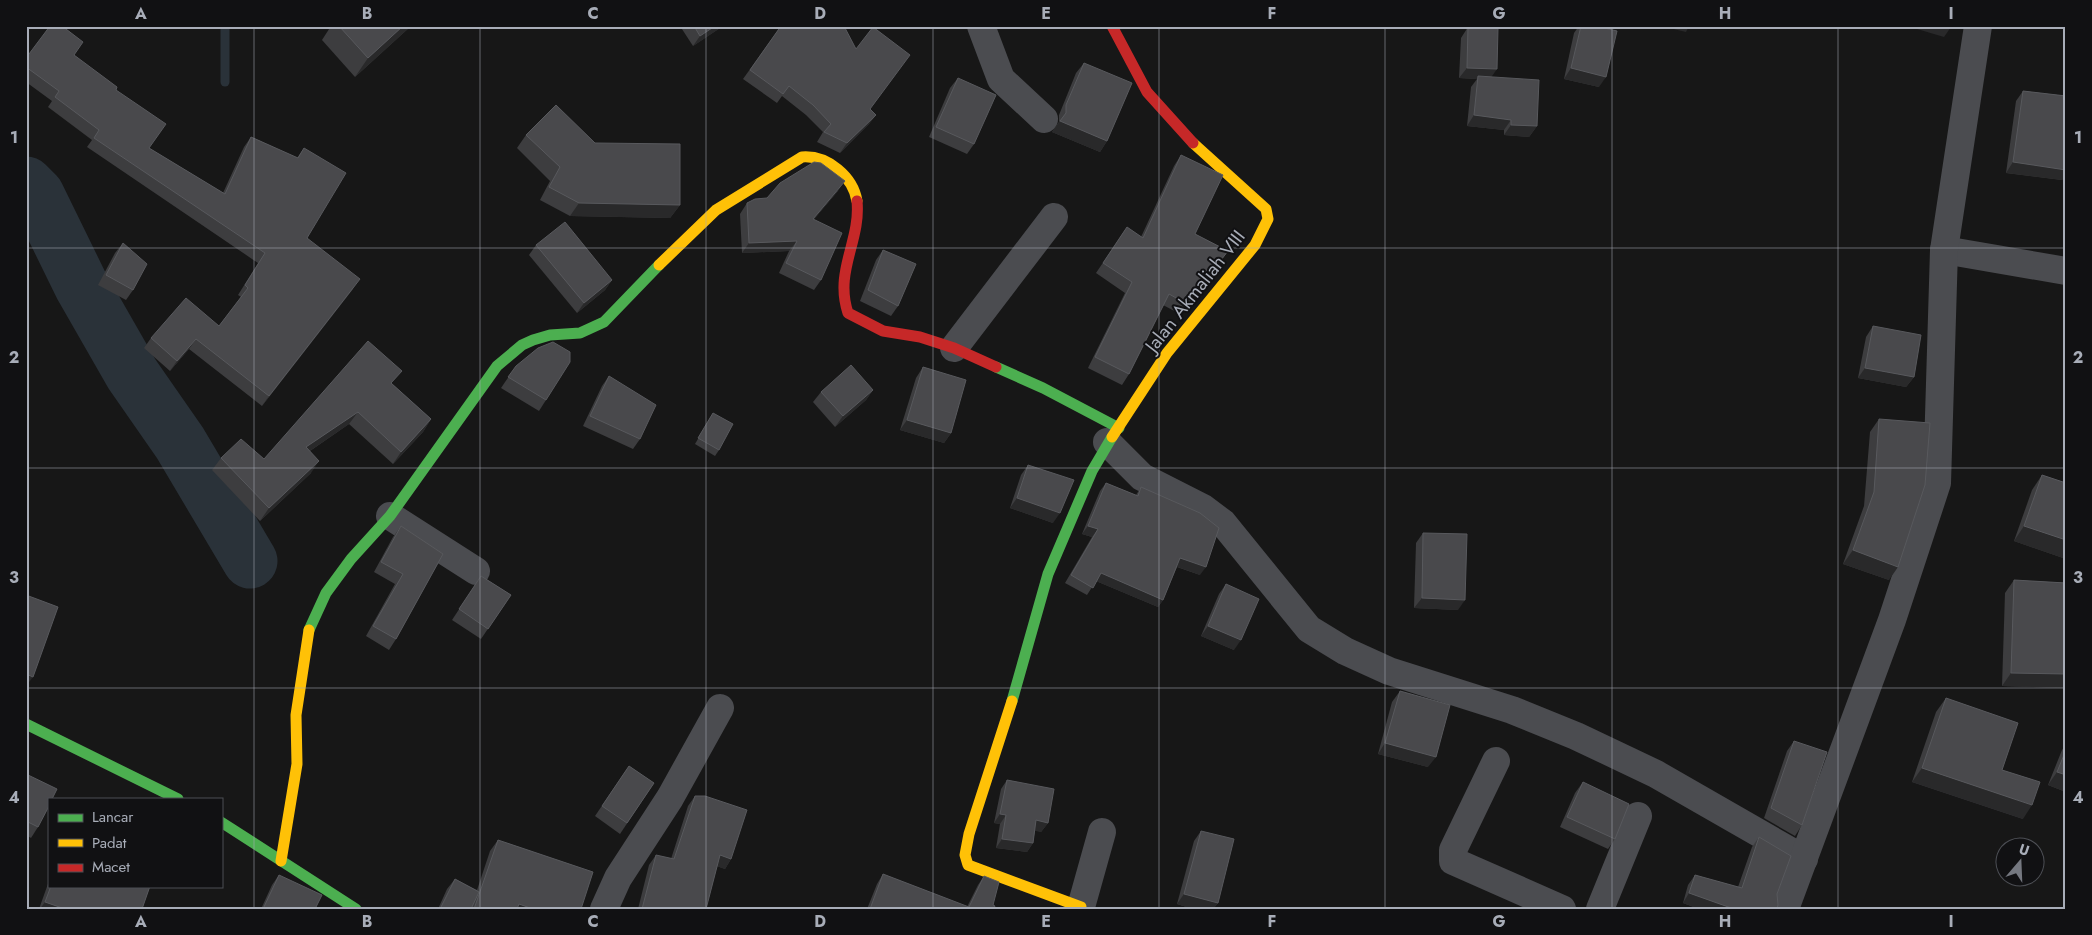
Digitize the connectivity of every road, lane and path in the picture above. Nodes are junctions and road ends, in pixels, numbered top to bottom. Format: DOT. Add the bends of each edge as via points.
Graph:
graph roads {
  1 [pos="981,26"];
  2 [pos="1112,26"];
  3 [pos="1978,26"];
  4 [pos="1044,119"];
  5 [pos="1054,217"];
  6 [pos="1944,250"];
  7 [pos="2066,271"];
  8 [pos="954,348"];
  9 [pos="1113,435"];
  10 [pos="390,516"];
  11 [pos="476,571"];
  12 [pos="720,708"];
  13 [pos="26,724"];
  14 [pos="1496,761"];
  15 [pos="176,798"];
  16 [pos="1638,816"];
  17 [pos="222,823"];
  18 [pos="1102,832"];
  19 [pos="1804,859"];
  20 [pos="281,861"];
  21 [pos="1081,908"];
  22 [pos="356,909"];
  23 [pos="604,909"];
  24 [pos="1562,909"];
  25 [pos="1600,909"];
  26 [pos="1785,909"];
  1 -- 4 [label="street" via="1001,79"];
  2 -- 9 [label="street, Jalan Akmaliah VIII" via="1152,98 1171,121 1266,208 1268,219 1255,245 1166,353"];
  3 -- 6 [label="street"];
  5 -- 8 [label="street"];
  6 -- 7 [label="street"];
  6 -- 19 [label="street" via="1937,484 1892,620"];
  8 -- 9 [label="street" via="1043,388"];
  8 -- 10 [label="street" via="920,337 883,331 848,313 843,298 843,277 859,204 856,188 845,173 814,156 802,157 716,210 604,322 580,333 533,340 510,353 497,366"];
  9 -- 19 [label="street" via="1142,477 1203,508 1223,523 1309,629 1389,671 1512,710 1576,736 1656,774"];
  9 -- 21 [label="street, Jalan Akmaliah VIII" via="1048,574 1006,724 968,834 964,855 968,866"];
  10 -- 11 [label="street"];
  10 -- 20 [label="street" via="351,559 326,594 307,634 296,715 298,764"];
  12 -- 23 [label="street" via="670,798 618,878"];
  13 -- 15 [label="street"];
  14 -- 24 [label="street" via="1453,850 1453,861"];
  16 -- 25 [label="street"];
  17 -- 20 [label="street"];
  18 -- 21 [label="street"];
  19 -- 26 [label="street"];
  20 -- 22 [label="street"];
}
